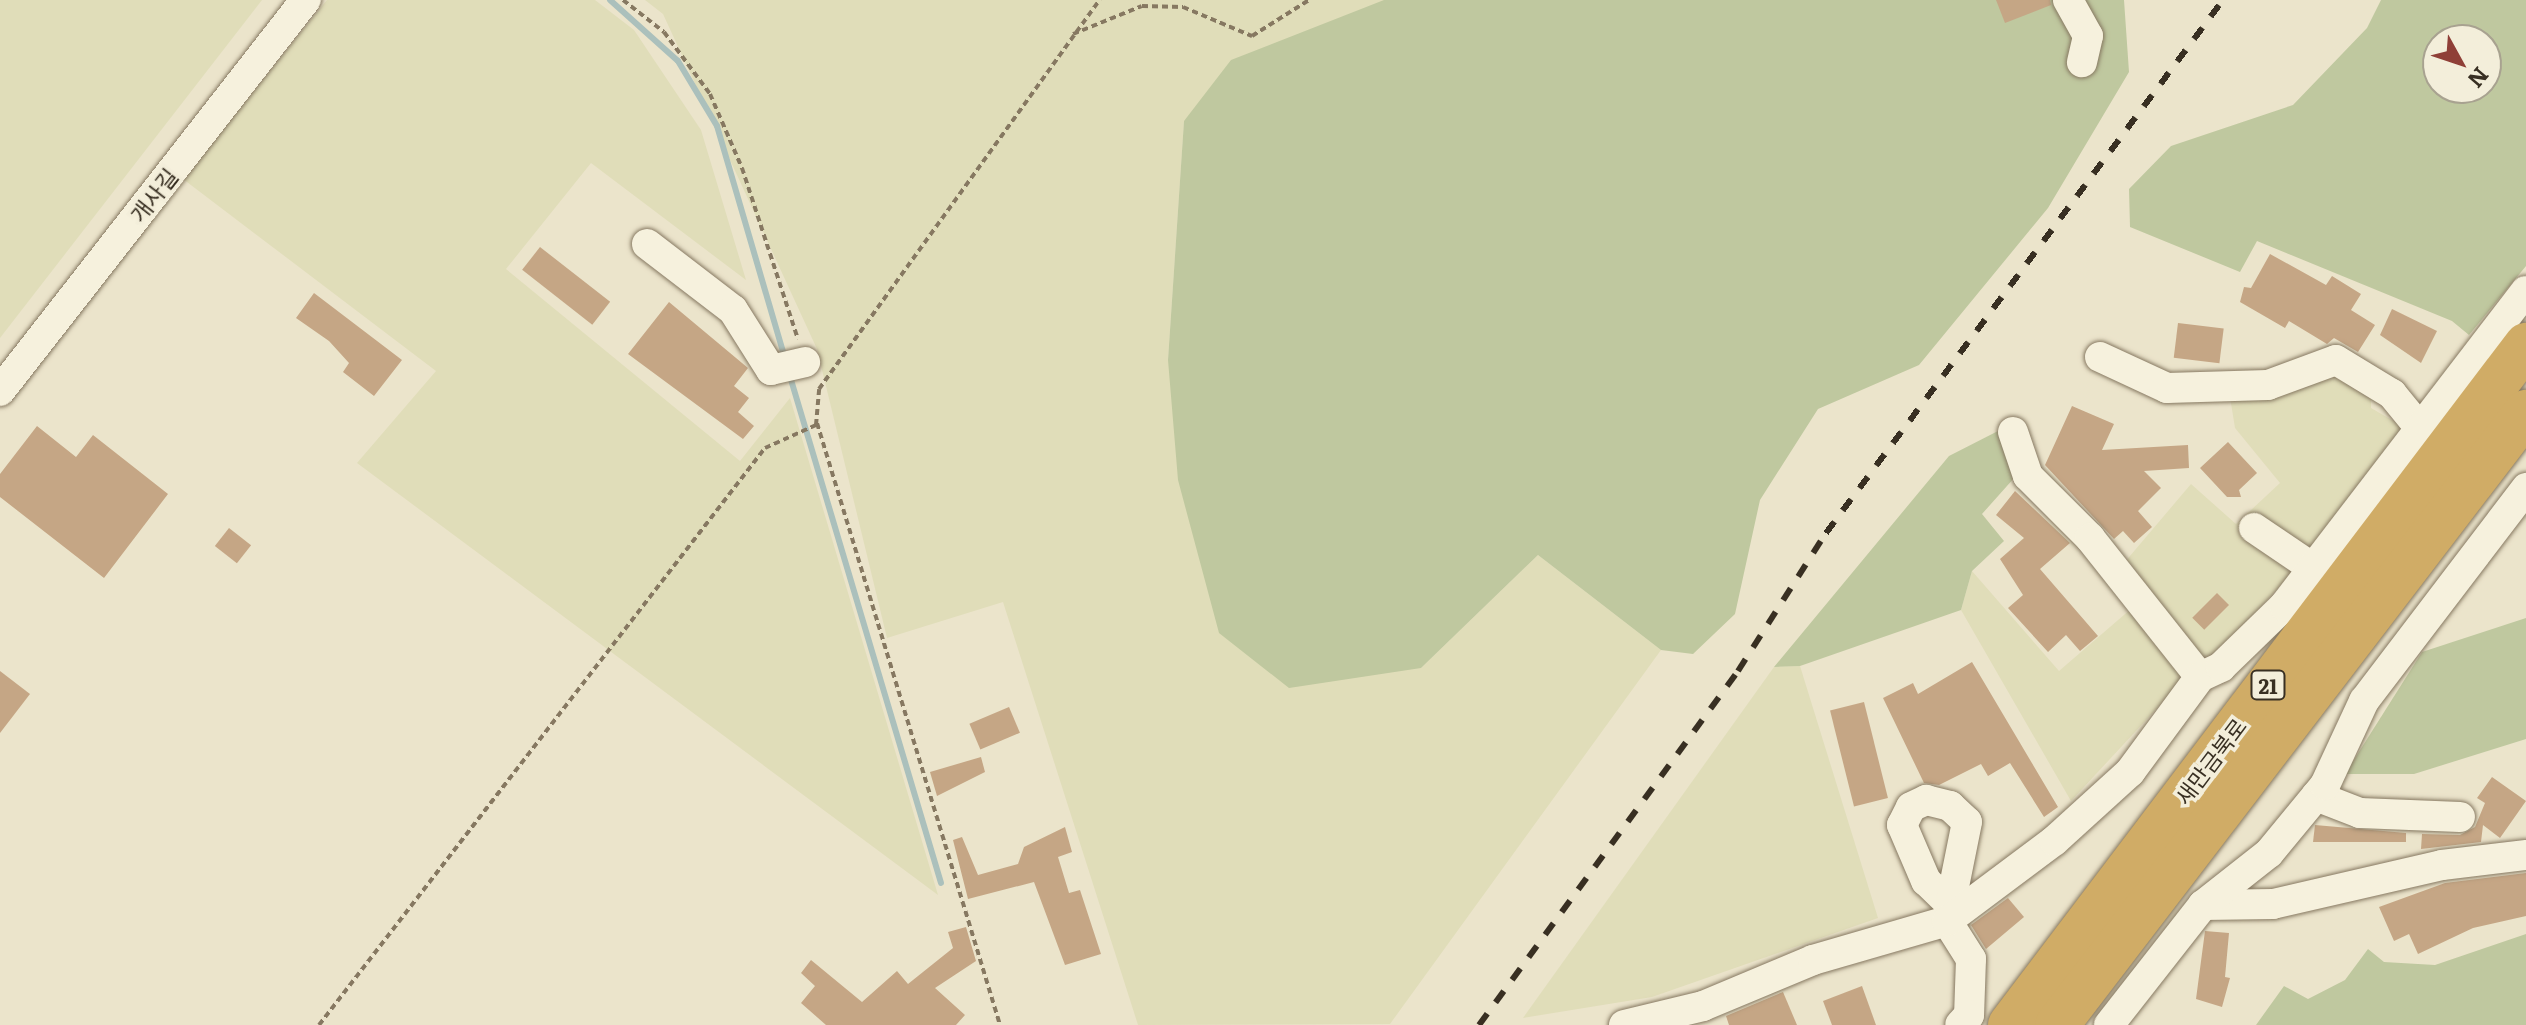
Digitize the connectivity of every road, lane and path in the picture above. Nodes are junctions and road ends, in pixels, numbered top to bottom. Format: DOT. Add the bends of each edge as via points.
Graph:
graph roads {
  1 [pos="306,0"];
  2 [pos="623,0"];
  3 [pos="1100,0"];
  4 [pos="1309,0"];
  5 [pos="2068,0"];
  6 [pos="1071,34"];
  7 [pos="2082,62"];
  8 [pos="647,244"];
  9 [pos="2526,291"];
  10 [pos="2526,345"];
  11 [pos="2100,357"];
  12 [pos="793,366"];
  13 [pos="819,389"];
  14 [pos="0,391"];
  15 [pos="2526,412"];
  16 [pos="816,426"];
  17 [pos="2419,427"];
  18 [pos="2013,432"];
  19 [pos="2526,488"];
  20 [pos="2254,528"];
  21 [pos="2313,568"];
  22 [pos="2200,677"];
  23 [pos="2316,796"];
  24 [pos="2460,817"];
  25 [pos="2526,855"];
  26 [pos="2203,905"];
  27 [pos="1948,913"];
  28 [pos="319,1025"];
  29 [pos="1000,1025"];
  30 [pos="1624,1025"];
  31 [pos="1960,1025"];
  32 [pos="2010,1025"];
  33 [pos="2057,1025"];
  34 [pos="2109,1025"];
  1 -- 14 [label="street, 개사길"];
  2 -- 12 [label="path" via="664,32 710,94 742,168"];
  3 -- 6 [label="path"];
  4 -- 6 [label="path" via="1252,36 1183,7 1142,6"];
  5 -- 7 [label="street" via="2088,36"];
  6 -- 13 [label="path"];
  8 -- 12 [label="street" via="733,310 771,370"];
  9 -- 17 [label="street"];
  10 -- 32 [label="highway, 새만금북로 / 21"];
  11 -- 17 [label="street" via="2167,388 2268,385 2336,360 2392,394"];
  12 -- 13 [label="path"];
  13 -- 16 [label="path"];
  15 -- 33 [label="highway, 새만금북로 / 21"];
  16 -- 28 [label="path" via="765,448"];
  16 -- 29 [label="path"];
  17 -- 21 [label="street"];
  18 -- 22 [label="street" via="2028,476 2090,538"];
  19 -- 23 [label="street" via="2364,701"];
  20 -- 21 [label="street"];
  21 -- 22 [label="street" via="2284,606 2221,667"];
  22 -- 27 [label="street" via="2130,772 2054,841"];
  23 -- 24 [label="street" via="2360,813"];
  23 -- 26 [label="street" via="2269,853"];
  25 -- 26 [label="street" via="2442,865 2273,904"];
  26 -- 34 [label="street"];
  27 -- 30 [label="street" via="1703,1006"];
  27 -- 31 [label="street" via="1971,959 1969,1015"];
}
